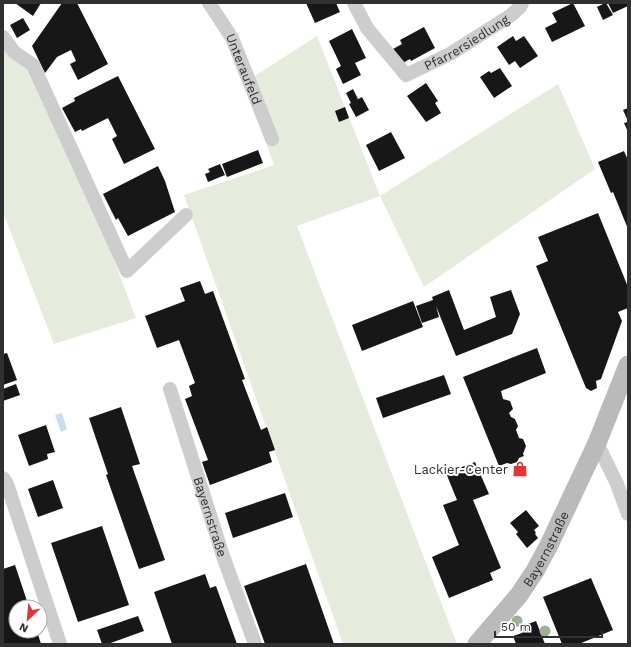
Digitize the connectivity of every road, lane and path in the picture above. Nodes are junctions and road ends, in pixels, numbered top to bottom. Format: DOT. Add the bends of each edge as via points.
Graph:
graph roads {
  1 [pos="209,3"];
  2 [pos="354,3"];
  3 [pos="522,3"];
  4 [pos="3,36"];
  5 [pos="272,139"];
  6 [pos="186,214"];
  7 [pos="628,364"];
  8 [pos="170,388"];
  9 [pos="596,443"];
  10 [pos="3,478"];
  11 [pos="628,514"];
  12 [pos="60,644"];
  13 [pos="255,644"];
  14 [pos="477,644"];
  1 -- 5 [label="street, Unteraufeld" via="232,38"];
  2 -- 3 [label="street, Pfarrersiedlung" via="400,79 450,54 510,16"];
  4 -- 6 [label="street" via="14,52 33,65 127,271"];
  7 -- 9 [label="street, Bayernstraße"];
  8 -- 13 [label="street, Bayernstraße" via="223,556"];
  9 -- 11 [label="street" via="617,484"];
  9 -- 14 [label="street, Bayernstraße" via="562,521 535,571 519,595"];
  10 -- 12 [label="street"];
}
